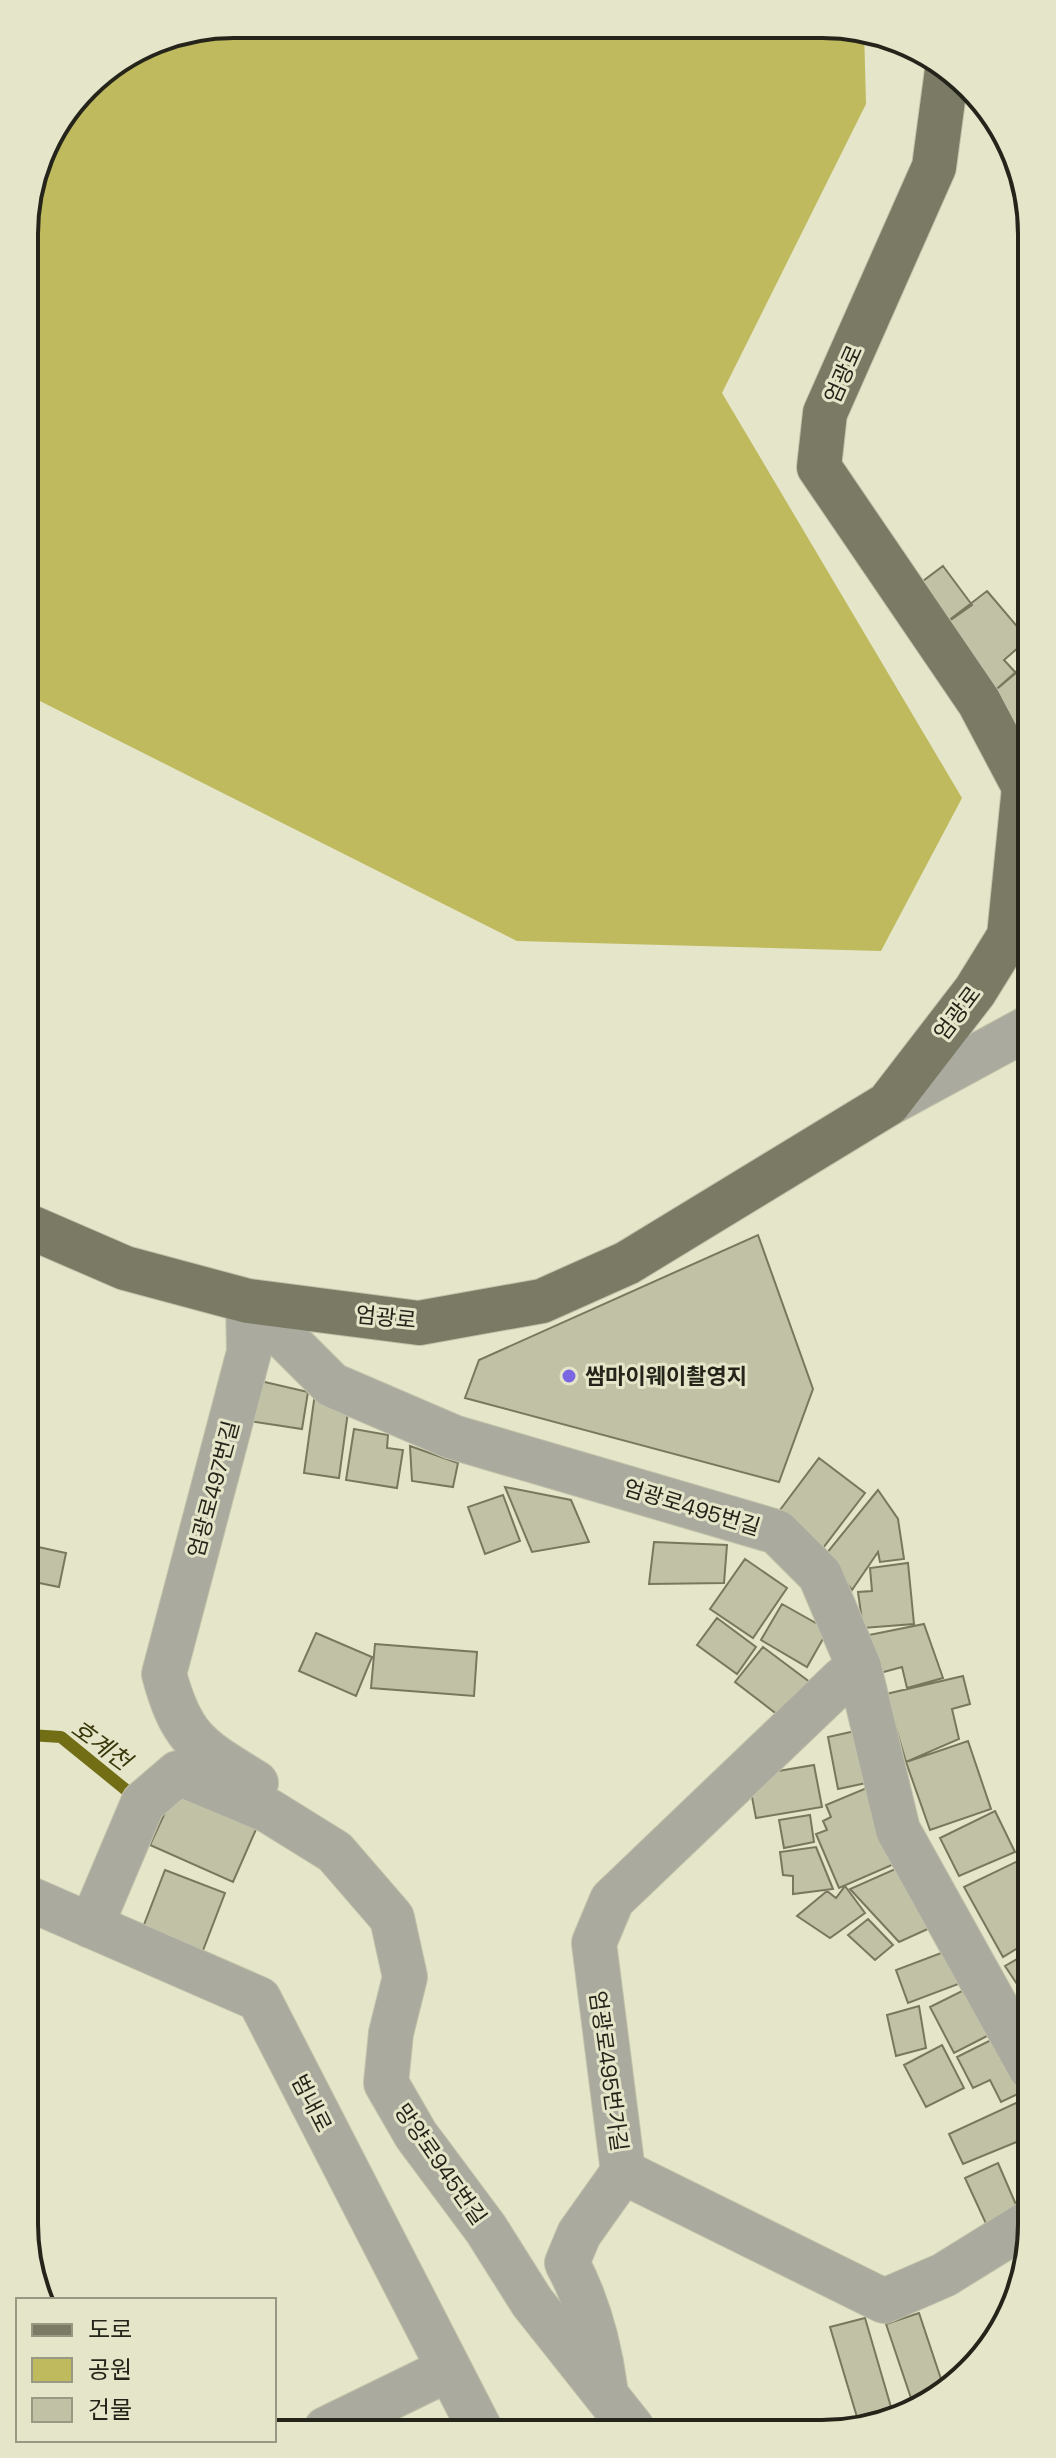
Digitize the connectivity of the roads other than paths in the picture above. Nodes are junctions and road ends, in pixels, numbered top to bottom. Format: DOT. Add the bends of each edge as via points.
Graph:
graph roads {
  1 [pos="945,82"];
  2 [pos="1018,776"];
  3 [pos="1018,847"];
  4 [pos="1018,1033"];
  5 [pos="888,1104"];
  6 [pos="38,1230"];
  7 [pos="248,1301"];
  8 [pos="862,1680"];
  9 [pos="335,1852"];
  10 [pos="38,1903"];
  11 [pos="91,1926"];
  12 [pos="1018,2046"];
  13 [pos="623,2172"];
  14 [pos="1018,2229"];
  15 [pos="449,2369"];
  16 [pos="606,2394"];
  17 [pos="344,2420"];
  18 [pos="475,2420"];
  19 [pos="626,2420"];
  1 -- 2 [label="main road, 엄광로" via="934,167 825,413 819,467 979,702"];
  3 -- 5 [label="main road, 엄광로" via="1009,936 975,991"];
  4 -- 5 [label="street"];
  5 -- 7 [label="main road, 엄광로" via="627,1263 542,1301 419,1323"];
  6 -- 7 [label="main road, 엄광로" via="125,1268"];
  7 -- 8 [label="street, 엄광로495번길" via="332,1385 453,1437 777,1532 820,1575"];
  7 -- 9 [label="street, 엄광로497번길" via="249,1352 164,1674 175,1714 197,1746 266,1790 316,1805 349,1827"];
  8 -- 12 [label="street, 엄광로495번길" via="898,1830"];
  8 -- 13 [label="street, 엄광로495번가길" via="843,1679 612,1900 594,1943"];
  9 -- 11 [label="street, 망양로945번길" via="269,1811 178,1773 143,1803"];
  9 -- 16 [label="street, 망양로945번길" via="392,1918 405,1977 386,2083 532,2302"];
  10 -- 11 [label="street, 범내로"];
  11 -- 15 [label="street, 범내로" via="259,1999"];
  13 -- 14 [label="street, 엄광로495번가길" via="884,2301 944,2275"];
  13 -- 16 [label="street" via="579,2234 567,2263 587,2306"];
  15 -- 17 [label="street"];
  15 -- 18 [label="street, 범내로"];
  16 -- 19 [label="street, 망양로945번길"];
}
